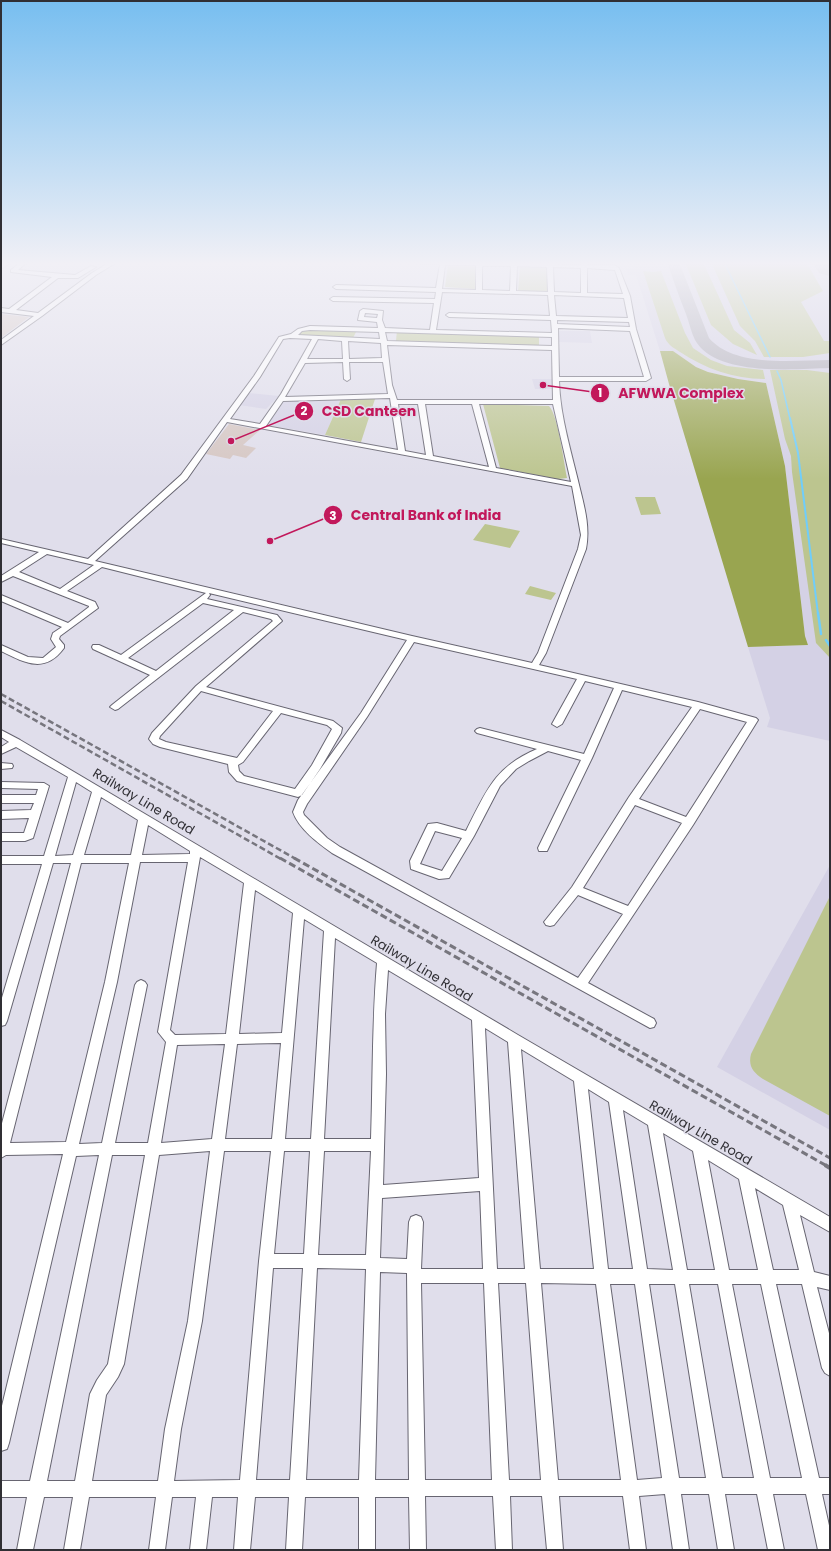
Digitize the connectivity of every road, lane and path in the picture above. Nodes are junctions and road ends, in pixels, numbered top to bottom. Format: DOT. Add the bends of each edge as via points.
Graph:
graph roads {
  1 [pos="14,334"];
  2 [pos="383,334"];
  3 [pos="536,334"];
  4 [pos="635,334"];
  5 [pos="555,335"];
  6 [pos="292,336"];
  7 [pos="316,338"];
  8 [pos="345,340"];
  9 [pos="384,342"];
  10 [pos="1,344"];
  11 [pos="554,348"];
  12 [pos="386,360"];
  13 [pos="302,361"];
  14 [pos="347,361"];
  15 [pos="348,379"];
  16 [pos="556,379"];
  17 [pos="393,399"];
  18 [pos="421,401"];
  19 [pos="476,401"];
  20 [pos="279,402"];
  21 [pos="556,402"];
  22 [pos="225,420"];
  23 [pos="262,427"];
  24 [pos="402,453"];
  25 [pos="430,458"];
  26 [pos="492,470"];
  27 [pos="576,485"];
  28 [pos="1,541"];
  29 [pos="46,551"];
  30 [pos="90,561"];
  31 [pos="101,564"];
  32 [pos="13,573"];
  33 [pos="1,580"];
  34 [pos="210,591"];
  35 [pos="61,592"];
  36 [pos="1,598"];
  37 [pos="202,600"];
  38 [pos="240,610"];
  39 [pos="68,626"];
  40 [pos="412,639"];
  41 [pos="96,647"];
  42 [pos="1,648"];
  43 [pos="122,658"];
  44 [pos="534,666"];
  45 [pos="158,675"];
  46 [pos="582,678"];
  47 [pos="620,687"];
  48 [pos="199,688"];
  49 [pos="698,705"];
  50 [pos="115,707"];
  51 [pos="278,710"];
  52 [pos="557,724"];
  53 [pos="480,731"];
  54 [pos="1,733"];
  55 [pos="17,742"];
  56 [pos="547,748"];
  57 [pos="1,751"];
  58 [pos="587,758"];
  59 [pos="233,762"];
  60 [pos="73,776"];
  61 [pos="1,785"];
  62 [pos="98,790"];
  63 [pos="1,798"];
  64 [pos="40,799"];
  65 [pos="633,800"];
  66 [pos="34,814"];
  67 [pos="1,815"];
  68 [pos="144,818"];
  69 [pos="688,822"];
  70 [pos="469,836"];
  71 [pos="1,837"];
  72 [pos="543,848"];
  73 [pos="195,853"];
  74 [pos="135,858"];
  75 [pos="1,860"];
  76 [pos="48,860"];
  77 [pos="77,860"];
  78 [pos="250,881"];
  79 [pos="576,890"];
  80 [pos="299,910"];
  81 [pos="630,912"];
  82 [pos="550,922"];
  83 [pos="330,928"];
  84 [pos="384,960"];
  85 [pos="141,985"];
  86 [pos="580,985"];
  87 [pos="478,1018"];
  88 [pos="1,1021"];
  89 [pos="650,1023"];
  90 [pos="232,1038"];
  91 [pos="287,1038"];
  92 [pos="514,1039"];
  93 [pos="172,1040"];
  94 [pos="580,1078"];
  95 [pos="615,1098"];
  96 [pos="654,1121"];
  97 [pos="218,1145"];
  98 [pos="278,1145"];
  99 [pos="317,1145"];
  100 [pos="377,1145"];
  101 [pos="70,1149"];
  102 [pos="107,1149"];
  103 [pos="154,1149"];
  104 [pos="699,1149"];
  105 [pos="1,1150"];
  106 [pos="745,1174"];
  107 [pos="486,1184"];
  108 [pos="375,1192"];
  109 [pos="789,1200"];
  110 [pos="416,1222"];
  111 [pos="830,1225"];
  112 [pos="266,1261"];
  113 [pos="310,1262"];
  114 [pos="373,1264"];
  115 [pos="414,1271"];
  116 [pos="491,1276"];
  117 [pos="533,1276"];
  118 [pos="602,1277"];
  119 [pos="641,1277"];
  120 [pos="681,1277"];
  121 [pos="723,1277"];
  122 [pos="767,1277"];
  123 [pos="807,1277"];
  124 [pos="830,1283"];
  125 [pos="830,1368"];
  126 [pos="1,1443"];
  127 [pos="672,1486"];
  128 [pos="716,1486"];
  129 [pos="764,1486"];
  130 [pos="812,1486"];
  131 [pos="830,1486"];
  132 [pos="501,1488"];
  133 [pos="551,1488"];
  134 [pos="630,1488"];
  135 [pos="1,1489"];
  136 [pos="38,1489"];
  137 [pos="82,1489"];
  138 [pos="165,1489"];
  139 [pos="205,1489"];
  140 [pos="247,1489"];
  141 [pos="298,1489"];
  142 [pos="367,1489"];
  143 [pos="417,1489"];
  144 [pos="25,1550"];
  145 [pos="72,1550"];
  146 [pos="157,1550"];
  147 [pos="198,1550"];
  148 [pos="242,1550"];
  149 [pos="294,1550"];
  150 [pos="367,1550"];
  151 [pos="418,1550"];
  152 [pos="504,1550"];
  153 [pos="556,1550"];
  154 [pos="638,1550"];
  155 [pos="681,1550"];
  156 [pos="726,1550"];
  157 [pos="776,1550"];
  158 [pos="826,1550"];
  1 -- 10 [label="street"];
  2 -- 9 [label="street"];
  3 -- 5 [label="street"];
  4 -- 16 [label="street" via="648,378 646,380"];
  5 -- 11 [label="street"];
  6 -- 7 [label="street"];
  6 -- 22 [label="street" via="279,340 257,377"];
  7 -- 8 [label="street"];
  7 -- 13 [label="street"];
  8 -- 9 [label="street"];
  8 -- 14 [label="street"];
  9 -- 11 [label="street"];
  9 -- 12 [label="street"];
  11 -- 16 [label="street"];
  12 -- 14 [label="street"];
  12 -- 17 [label="street"];
  13 -- 14 [label="street"];
  13 -- 20 [label="street"];
  14 -- 15 [label="street"];
  16 -- 21 [label="street"];
  17 -- 18 [label="street"];
  17 -- 20 [label="street"];
  17 -- 24 [label="street"];
  18 -- 19 [label="street"];
  18 -- 25 [label="street"];
  19 -- 21 [label="street"];
  19 -- 26 [label="street"];
  20 -- 23 [label="street"];
  21 -- 27 [label="street"];
  22 -- 23 [label="street"];
  22 -- 30 [label="street" via="184,477"];
  23 -- 24 [label="street"];
  24 -- 25 [label="street"];
  25 -- 26 [label="street"];
  26 -- 27 [label="street"];
  27 -- 44 [label="street" via="585,538 542,653"];
  28 -- 29 [label="street"];
  29 -- 30 [label="street"];
  29 -- 32 [label="street"];
  30 -- 31 [label="street"];
  31 -- 34 [label="street"];
  31 -- 35 [label="street"];
  32 -- 33 [label="street"];
  32 -- 35 [label="street"];
  34 -- 37 [label="street"];
  34 -- 40 [label="street"];
  35 -- 39 [label="street" via="94,607"];
  36 -- 39 [label="street"];
  37 -- 38 [label="street"];
  37 -- 43 [label="street"];
  38 -- 45 [label="street"];
  38 -- 48 [label="street" via="278,620"];
  39 -- 42 [label="street" via="54,638 60,648 42,662 34,662"];
  40 -- 44 [label="street"];
  40 -- 86 [label="street" via="364,715 302,803 298,812 300,817 323,841 336,850"];
  41 -- 43 [label="street"];
  43 -- 45 [label="street"];
  44 -- 46 [label="street"];
  45 -- 50 [label="street"];
  46 -- 47 [label="street"];
  46 -- 52 [label="street"];
  47 -- 49 [label="street"];
  47 -- 58 [label="street"];
  48 -- 51 [label="street"];
  48 -- 59 [label="street" via="157,732 154,739 163,745"];
  49 -- 65 [label="street"];
  49 -- 69 [label="street" via="754,720"];
  51 -- 59 [label="street" via="240,760"];
  51 -- 59 [label="street" via="330,723 338,728 300,792 294,793 241,779 234,772"];
  53 -- 56 [label="street"];
  54 -- 55 [label="street, Railway Line Road"];
  55 -- 57 [label="street"];
  55 -- 60 [label="street, Railway Line Road"];
  56 -- 58 [label="street"];
  56 -- 70 [label="street" via="521,760 502,776"];
  58 -- 72 [label="street"];
  60 -- 62 [label="street, Railway Line Road"];
  60 -- 76 [label="street"];
  61 -- 64 [label="street" via="44,785"];
  62 -- 68 [label="street, Railway Line Road"];
  62 -- 77 [label="street"];
  63 -- 64 [label="street"];
  64 -- 66 [label="street"];
  65 -- 69 [label="street"];
  65 -- 79 [label="street"];
  66 -- 67 [label="street"];
  66 -- 71 [label="street" via="28,836"];
  68 -- 73 [label="street, Railway Line Road"];
  68 -- 74 [label="street"];
  69 -- 81 [label="street"];
  70 -- 70 [label="street" via="437,826 432,827 415,866 445,875"];
  73 -- 74 [label="street"];
  73 -- 78 [label="street, Railway Line Road"];
  73 -- 93 [label="street" via="164,1032"];
  74 -- 77 [label="street"];
  74 -- 101 [label="street" via="111,982"];
  75 -- 76 [label="street"];
  76 -- 77 [label="street"];
  76 -- 88 [label="street"];
  77 -- 105 [label="street"];
  78 -- 80 [label="street, Railway Line Road"];
  78 -- 90 [label="street"];
  79 -- 81 [label="street"];
  79 -- 82 [label="street"];
  80 -- 83 [label="street, Railway Line Road"];
  80 -- 91 [label="street"];
  81 -- 86 [label="street"];
  83 -- 84 [label="street, Railway Line Road"];
  83 -- 99 [label="street"];
  84 -- 87 [label="street, Railway Line Road"];
  84 -- 100 [label="street" via="379,1014"];
  85 -- 102 [label="street"];
  86 -- 89 [label="street"];
  87 -- 92 [label="street, Railway Line Road"];
  87 -- 107 [label="street"];
  90 -- 91 [label="street"];
  90 -- 93 [label="street"];
  90 -- 97 [label="street"];
  91 -- 98 [label="street"];
  92 -- 94 [label="street, Railway Line Road"];
  92 -- 117 [label="street"];
  93 -- 103 [label="street"];
  94 -- 95 [label="street, Railway Line Road"];
  94 -- 118 [label="street"];
  95 -- 96 [label="street, Railway Line Road"];
  95 -- 119 [label="street"];
  96 -- 104 [label="street, Railway Line Road"];
  96 -- 120 [label="street"];
  97 -- 98 [label="street"];
  97 -- 103 [label="street"];
  97 -- 138 [label="street" via="195,1321 172,1429"];
  98 -- 99 [label="street"];
  98 -- 112 [label="street"];
  99 -- 100 [label="street"];
  99 -- 113 [label="street"];
  100 -- 108 [label="street"];
  101 -- 102 [label="street"];
  101 -- 105 [label="street"];
  101 -- 126 [label="street"];
  102 -- 103 [label="street"];
  102 -- 136 [label="street"];
  103 -- 137 [label="street" via="116,1364 98,1394"];
  104 -- 106 [label="street, Railway Line Road"];
  104 -- 121 [label="street"];
  106 -- 109 [label="street, Railway Line Road"];
  106 -- 122 [label="street"];
  107 -- 108 [label="street"];
  107 -- 116 [label="street"];
  108 -- 114 [label="street"];
  109 -- 111 [label="street, Railway Line Road"];
  109 -- 123 [label="street"];
  110 -- 115 [label="street"];
  112 -- 113 [label="street"];
  112 -- 140 [label="street"];
  113 -- 114 [label="street"];
  113 -- 141 [label="street"];
  114 -- 115 [label="street"];
  114 -- 142 [label="street"];
  115 -- 116 [label="street"];
  115 -- 143 [label="street"];
  116 -- 117 [label="street"];
  116 -- 132 [label="street"];
  117 -- 118 [label="street"];
  117 -- 133 [label="street"];
  118 -- 119 [label="street"];
  118 -- 134 [label="street"];
  119 -- 120 [label="street"];
  119 -- 127 [label="street"];
  120 -- 121 [label="street"];
  120 -- 128 [label="street"];
  121 -- 122 [label="street"];
  121 -- 129 [label="street"];
  122 -- 123 [label="street"];
  122 -- 130 [label="street"];
  123 -- 124 [label="street"];
  123 -- 125 [label="street"];
  127 -- 128 [label="street"];
  127 -- 134 [label="street"];
  127 -- 155 [label="street"];
  128 -- 129 [label="street"];
  128 -- 156 [label="street"];
  129 -- 130 [label="street"];
  129 -- 157 [label="street"];
  130 -- 131 [label="street"];
  130 -- 158 [label="street"];
  132 -- 133 [label="street"];
  132 -- 143 [label="street"];
  132 -- 152 [label="street"];
  133 -- 134 [label="street"];
  133 -- 153 [label="street"];
  134 -- 154 [label="street"];
  135 -- 136 [label="street"];
  136 -- 137 [label="street"];
  136 -- 144 [label="street"];
  137 -- 138 [label="street"];
  137 -- 145 [label="street"];
  138 -- 139 [label="street"];
  138 -- 146 [label="street"];
  139 -- 140 [label="street"];
  139 -- 147 [label="street"];
  140 -- 141 [label="street"];
  140 -- 148 [label="street"];
  141 -- 142 [label="street"];
  141 -- 149 [label="street"];
  142 -- 143 [label="street"];
  142 -- 150 [label="street"];
  143 -- 151 [label="street"];
}
